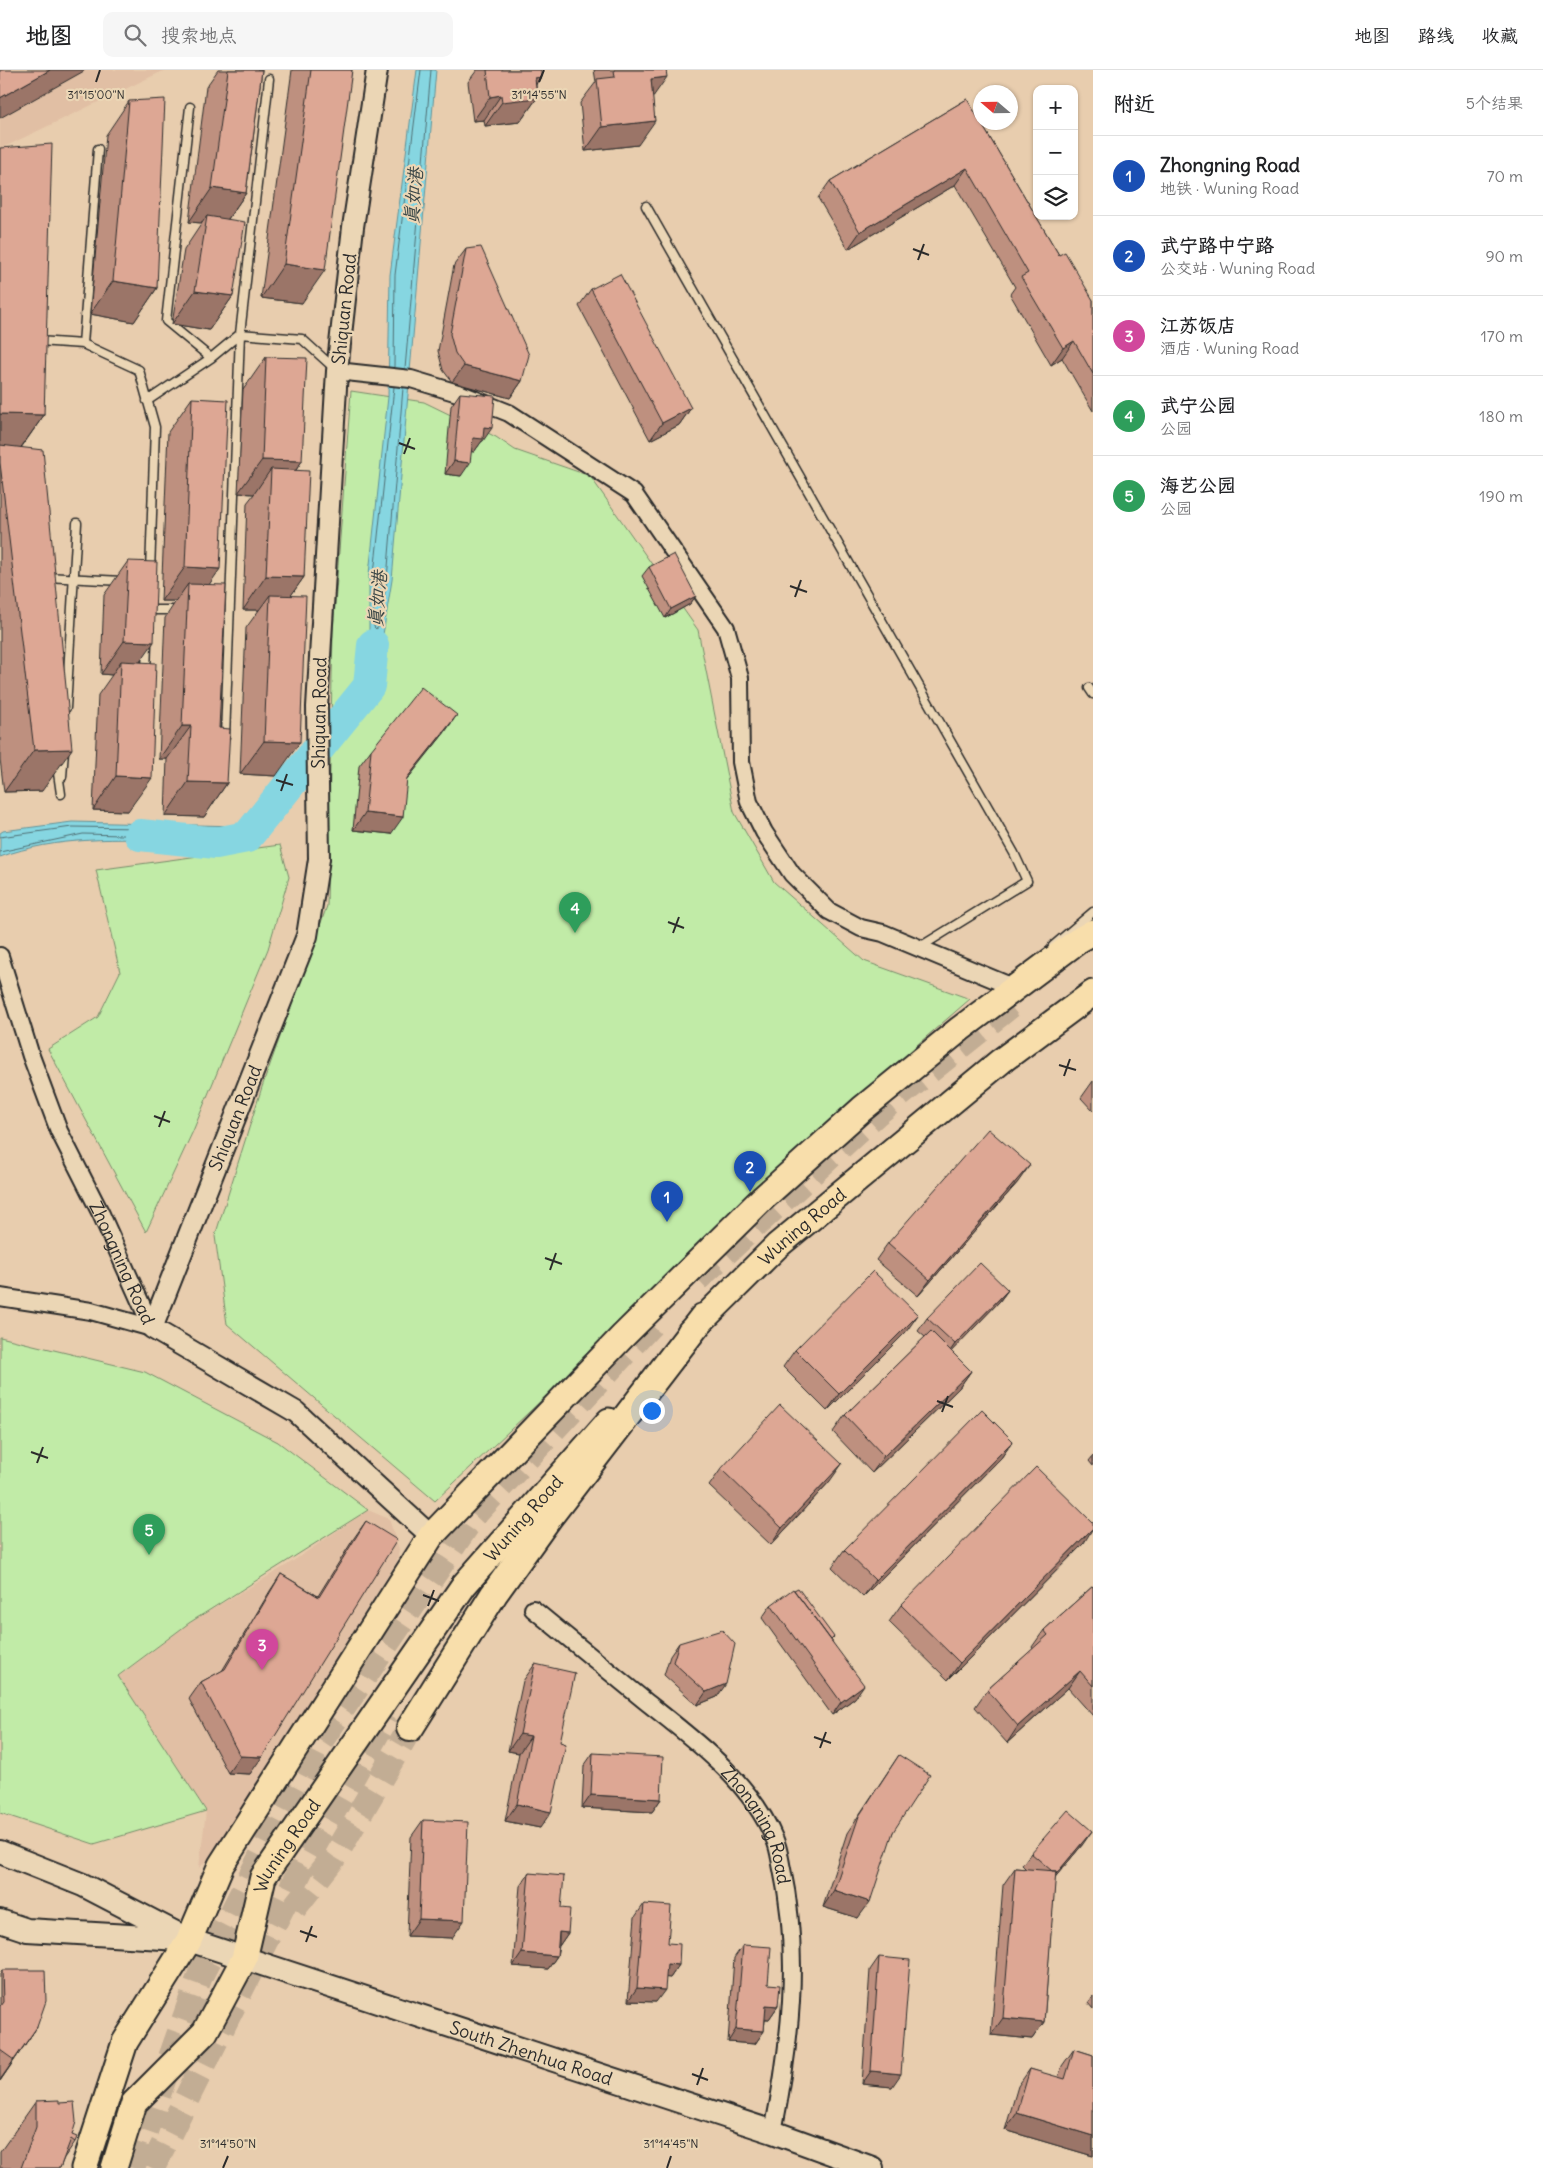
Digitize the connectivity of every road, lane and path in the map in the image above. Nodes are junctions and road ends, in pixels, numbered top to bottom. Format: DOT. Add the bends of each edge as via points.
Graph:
graph roads {
  1 [pos="377,70"];
  2 [pos="269,80"];
  3 [pos="190,107"];
  4 [pos="98,149"];
  5 [pos="646,206"];
  6 [pos="240,334"];
  7 [pos="26,340"];
  8 [pos="83,344"];
  9 [pos="211,358"];
  10 [pos="337,372"];
  11 [pos="147,400"];
  12 [pos="77,523"];
  13 [pos="39,576"];
  14 [pos="74,578"];
  15 [pos="130,582"];
  16 [pos="149,583"];
  17 [pos="148,601"];
  18 [pos="148,610"];
  19 [pos="184,610"];
  20 [pos="221,611"];
  21 [pos="230,611"];
  22 [pos="148,619"];
  23 [pos="147,639"];
  24 [pos="146,678"];
  25 [pos="66,716"];
  26 [pos="64,745"];
  27 [pos="55,747"];
  28 [pos="225,747"];
  29 [pos="1093,912"];
  30 [pos="1093,932"];
  31 [pos="918,948"];
  32 [pos="0,956"];
  33 [pos="1015,988"];
  34 [pos="1093,993"];
  35 [pos="0,1297"];
  36 [pos="704,1317"];
  37 [pos="152,1328"];
  38 [pos="431,1536"];
  39 [pos="533,1609"];
  40 [pos="410,1728"];
  41 [pos="0,1852"];
  42 [pos="0,1921"];
  43 [pos="189,1940"];
  44 [pos="244,1959"];
  45 [pos="773,2132"];
  46 [pos="84,2168"];
  47 [pos="114,2168"];
  48 [pos="872,2168"];
  1 -- 10 [label="street, Shiquan Road" via="353,227"];
  2 -- 6 [label="lane"];
  3 -- 9 [label="lane" via="166,321"];
  4 -- 8 [label="lane"];
  5 -- 31 [label="lane" via="1014,852 1027,881"];
  6 -- 9 [label="lane"];
  6 -- 10 [label="lane" via="302,339"];
  6 -- 21 [label="lane"];
  7 -- 8 [label="lane"];
  8 -- 11 [label="lane" via="139,370"];
  9 -- 11 [label="lane"];
  10 -- 31 [label="street" via="411,379 509,413 634,494 726,628 740,678 741,762 749,802 764,832 792,874 829,911 861,928"];
  10 -- 37 [label="street, Shiquan Road" via="317,707 319,859 307,936"];
  11 -- 16 [label="lane" via="155,427"];
  12 -- 14 [label="lane"];
  13 -- 14 [label="lane"];
  14 -- 15 [label="lane"];
  14 -- 25 [label="lane"];
  17 -- 18 [label="lane"];
  18 -- 19 [label="lane"];
  18 -- 22 [label="lane"];
  20 -- 21 [label="lane"];
  21 -- 28 [label="lane"];
  23 -- 24 [label="lane"];
  26 -- 27 [label="lane" via="62,794"];
  29 -- 33 [label="lane" via="1062,936"];
  30 -- 33 [label="main road"];
  31 -- 33 [label="street"];
  32 -- 37 [label="street, Zhongning Road" via="31,1056 59,1131 101,1214"];
  33 -- 38 [label="main road" via="862,1109 762,1199 623,1336"];
  34 -- 36 [label="main road, Wuning Road" via="1001,1061 792,1233"];
  35 -- 37 [label="street" via="91,1311"];
  36 -- 40 [label="highway" via="494,1594"];
  36 -- 44 [label="main road, Wuning Road" via="464,1585 263,1877"];
  37 -- 38 [label="street, Zhongning Road" via="296,1412"];
  38 -- 43 [label="main road" via="221,1865"];
  39 -- 45 [label="street, Zhongning Road" via="702,1747 731,1775 775,1840 787,1894 792,1948 789,2017"];
  41 -- 43 [label="main road, South Zhenhua Road" via="83,1885"];
  42 -- 43 [label="main road, South Zhenhua Road" via="27,1930"];
  43 -- 44 [label="main road, South Zhenhua Road"];
  43 -- 46 [label="main road" via="125,2042"];
  44 -- 45 [label="main road, South Zhenhua Road"];
  44 -- 47 [label="main road, Wuning Road" via="205,2032 134,2103"];
  45 -- 48 [label="main road, South Zhenhua Road"];
}
